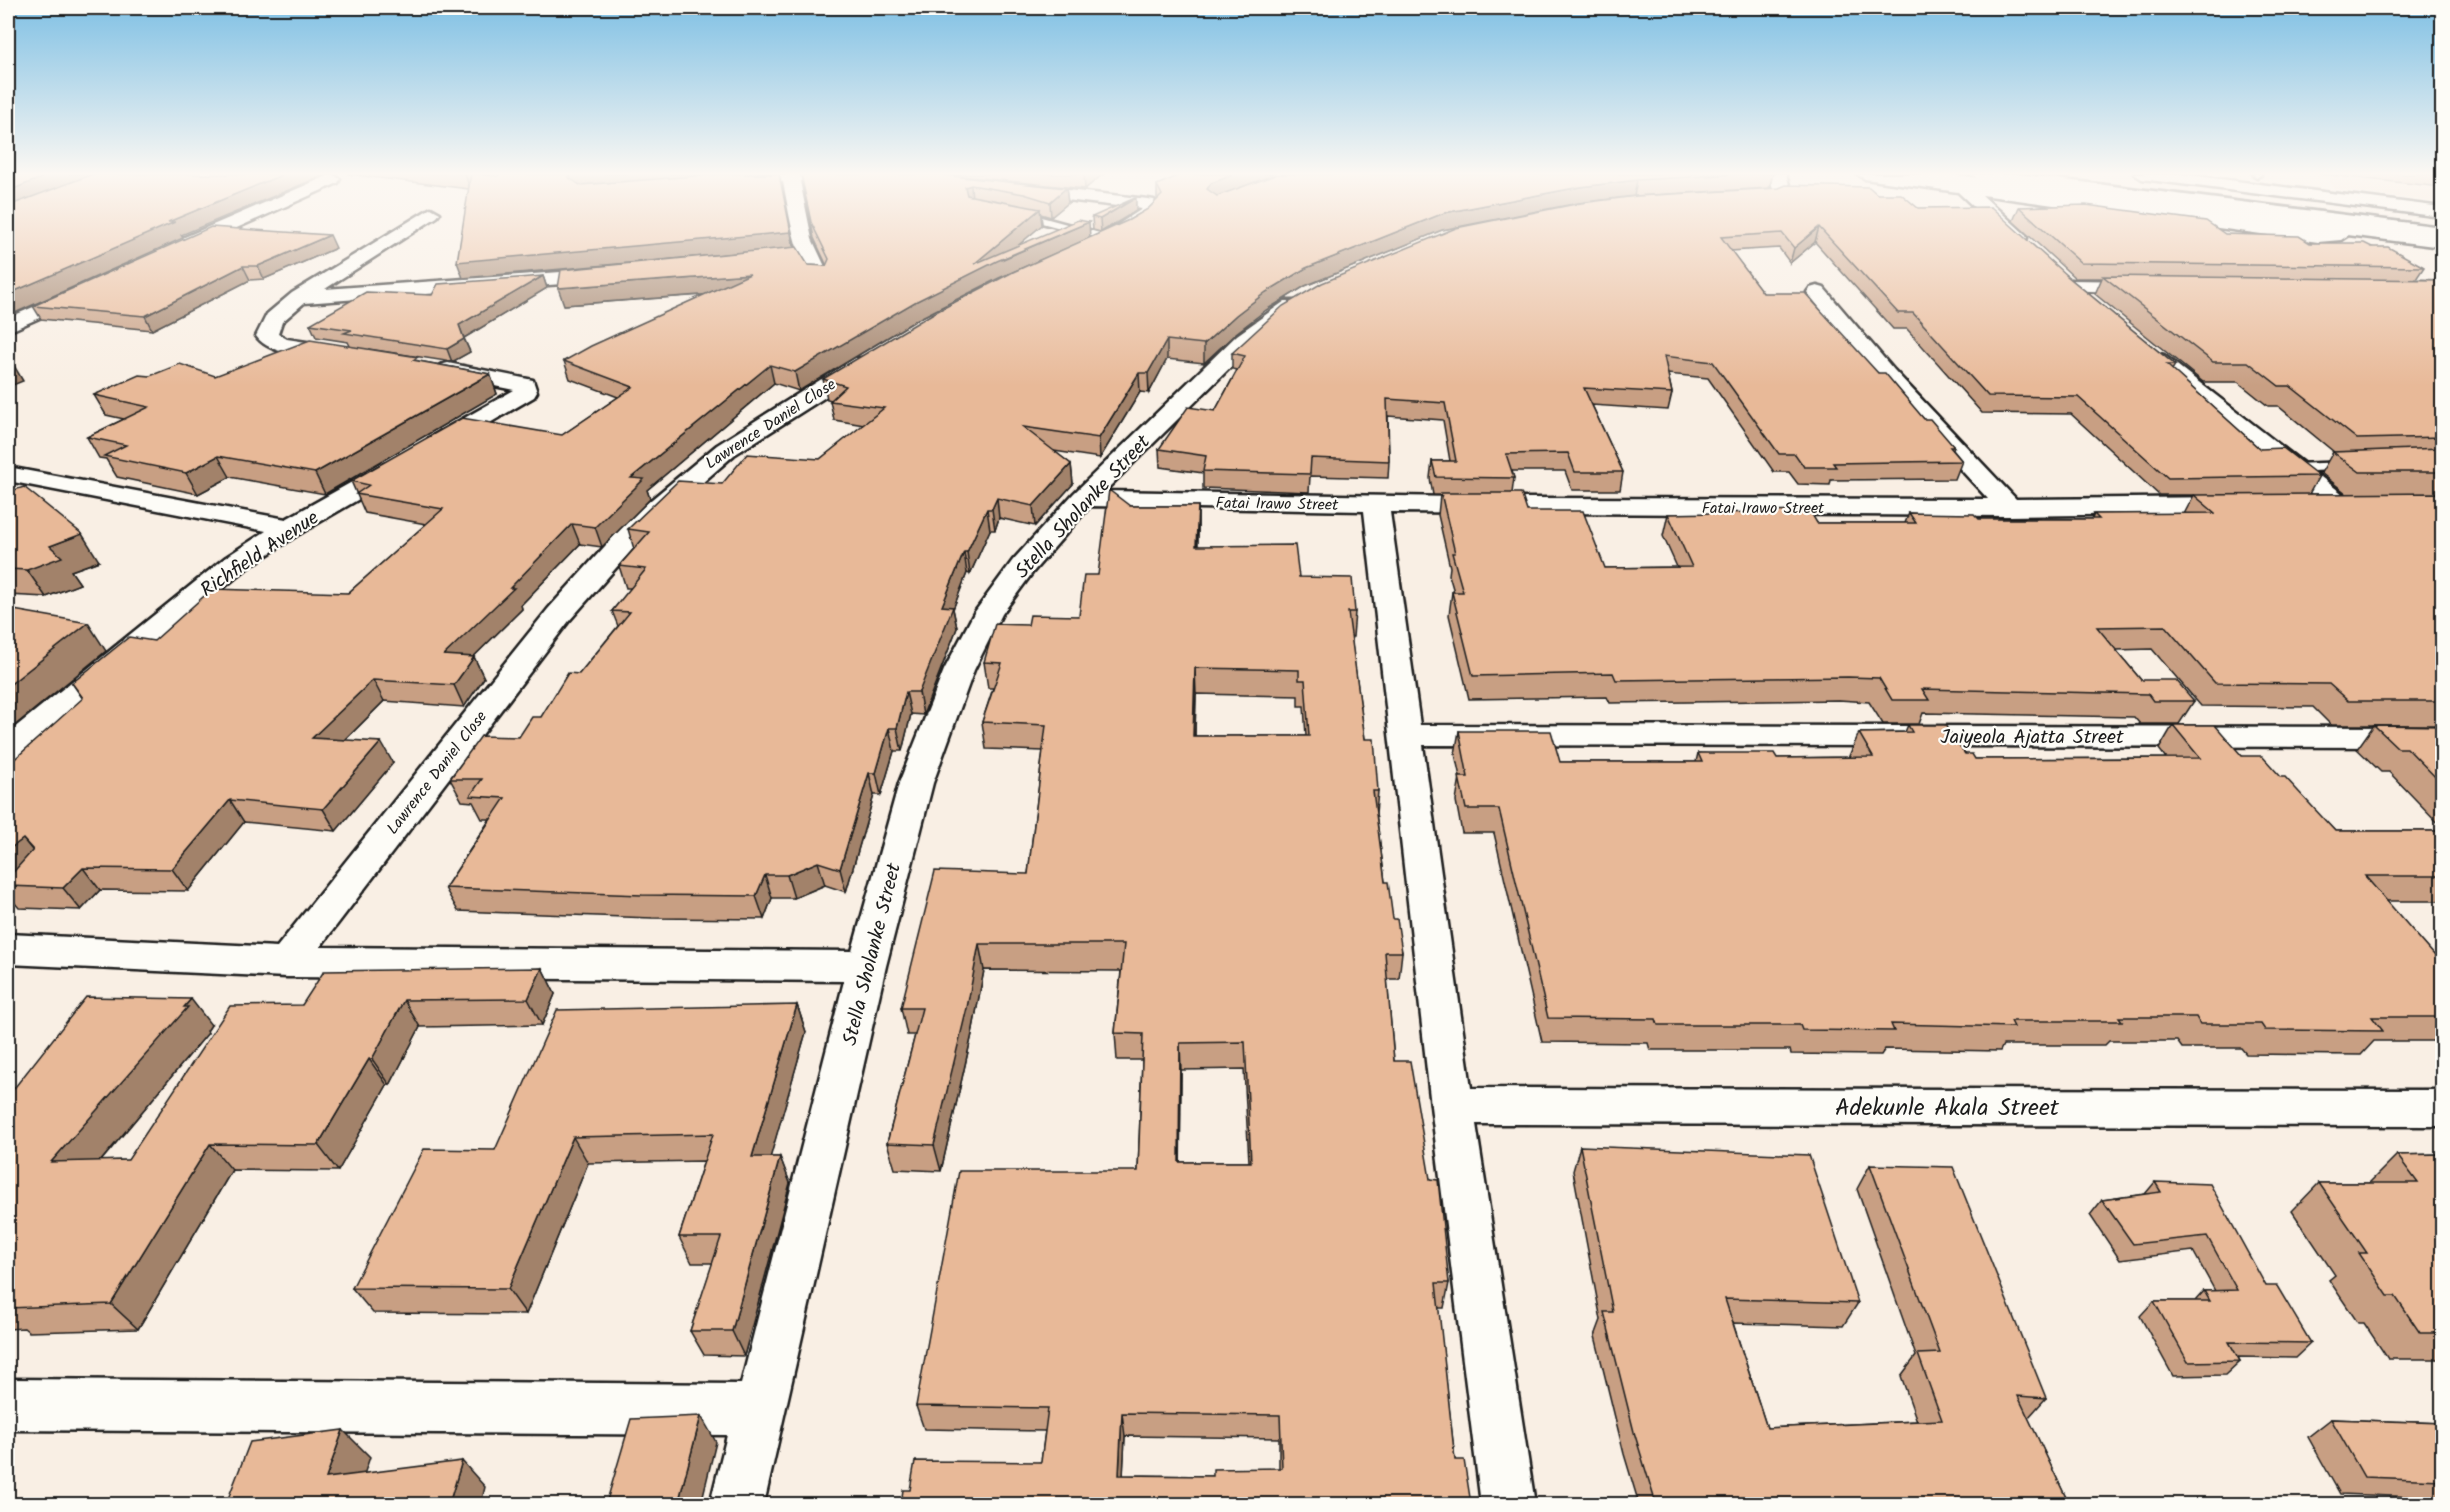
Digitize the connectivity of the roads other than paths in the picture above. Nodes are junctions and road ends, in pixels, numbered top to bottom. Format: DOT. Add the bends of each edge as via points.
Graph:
graph roads {
  1 [pos="183,245"];
  2 [pos="382,245"];
  3 [pos="799,245"];
  4 [pos="1094,245"];
  5 [pos="2026,245"];
  6 [pos="166,252"];
  7 [pos="1076,253"];
  8 [pos="2034,254"];
  9 [pos="2052,270"];
  10 [pos="617,274"];
  11 [pos="820,277"];
  12 [pos="96,285"];
  13 [pos="2069,286"];
  14 [pos="2163,287"];
  15 [pos="1313,292"];
  16 [pos="1817,292"];
  17 [pos="300,297"];
  18 [pos="2097,309"];
  19 [pos="8,326"];
  20 [pos="2142,348"];
  21 [pos="888,349"];
  22 [pos="360,356"];
  23 [pos="427,367"];
  24 [pos="2363,466"];
  25 [pos="2294,468"];
  26 [pos="8,474"];
  27 [pos="1083,498"];
  28 [pos="2257,504"];
  29 [pos="2304,504"];
  30 [pos="1376,505"];
  31 [pos="2010,507"];
  32 [pos="290,528"];
  33 [pos="1405,735"];
  34 [pos="2442,737"];
  35 [pos="8,749"];
  36 [pos="8,949"];
  37 [pos="287,962"];
  38 [pos="867,966"];
  39 [pos="1452,1106"];
  40 [pos="2442,1108"];
  41 [pos="8,1404"];
  42 [pos="760,1410"];
  43 [pos="737,1504"];
  44 [pos="1508,1504"];
  1 -- 6 [label="main road"];
  2 -- 17 [label="main road"];
  3 -- 11 [label="main road" via="800,256"];
  4 -- 7 [label="main road"];
  5 -- 8 [label="main road"];
  9 -- 13 [label="main road"];
  10 -- 17 [label="main road"];
  12 -- 19 [label="main road"];
  13 -- 14 [label="main road"];
  13 -- 18 [label="main road"];
  15 -- 27 [label="main road, Stella Sholanke Street" via="1245,340"];
  16 -- 31 [label="main road" via="1894,384"];
  17 -- 22 [label="main road" via="268,325 267,336 281,344"];
  20 -- 25 [label="main road"];
  21 -- 37 [label="main road, Lawrence Daniel Close" via="706,464 601,564"];
  23 -- 32 [label="main road, Richfield Avenue" via="525,385 526,392"];
  24 -- 25 [label="lane"];
  25 -- 29 [label="main road" via="2350,503"];
  26 -- 32 [label="main road"];
  27 -- 30 [label="main road, Fatai Irawo Street"];
  27 -- 38 [label="main road, Stella Sholanke Street" via="988,613 959,670 916,783"];
  28 -- 31 [label="main road, Fatai Irawo Street"];
  30 -- 31 [label="main road, Fatai Irawo Street"];
  30 -- 33 [label="main road"];
  32 -- 35 [label="main road, Richfield Avenue" via="236,563"];
  33 -- 34 [label="main road, Jaiyeola Ajatta Street"];
  33 -- 39 [label="main road"];
  36 -- 37 [label="main road"];
  37 -- 38 [label="main road"];
  38 -- 42 [label="main road, Stella Sholanke Street"];
  39 -- 40 [label="main road, Adekunle Akala Street"];
  39 -- 44 [label="main road"];
  41 -- 42 [label="main road"];
  42 -- 43 [label="main road, Stella Sholanke Street"];
}
